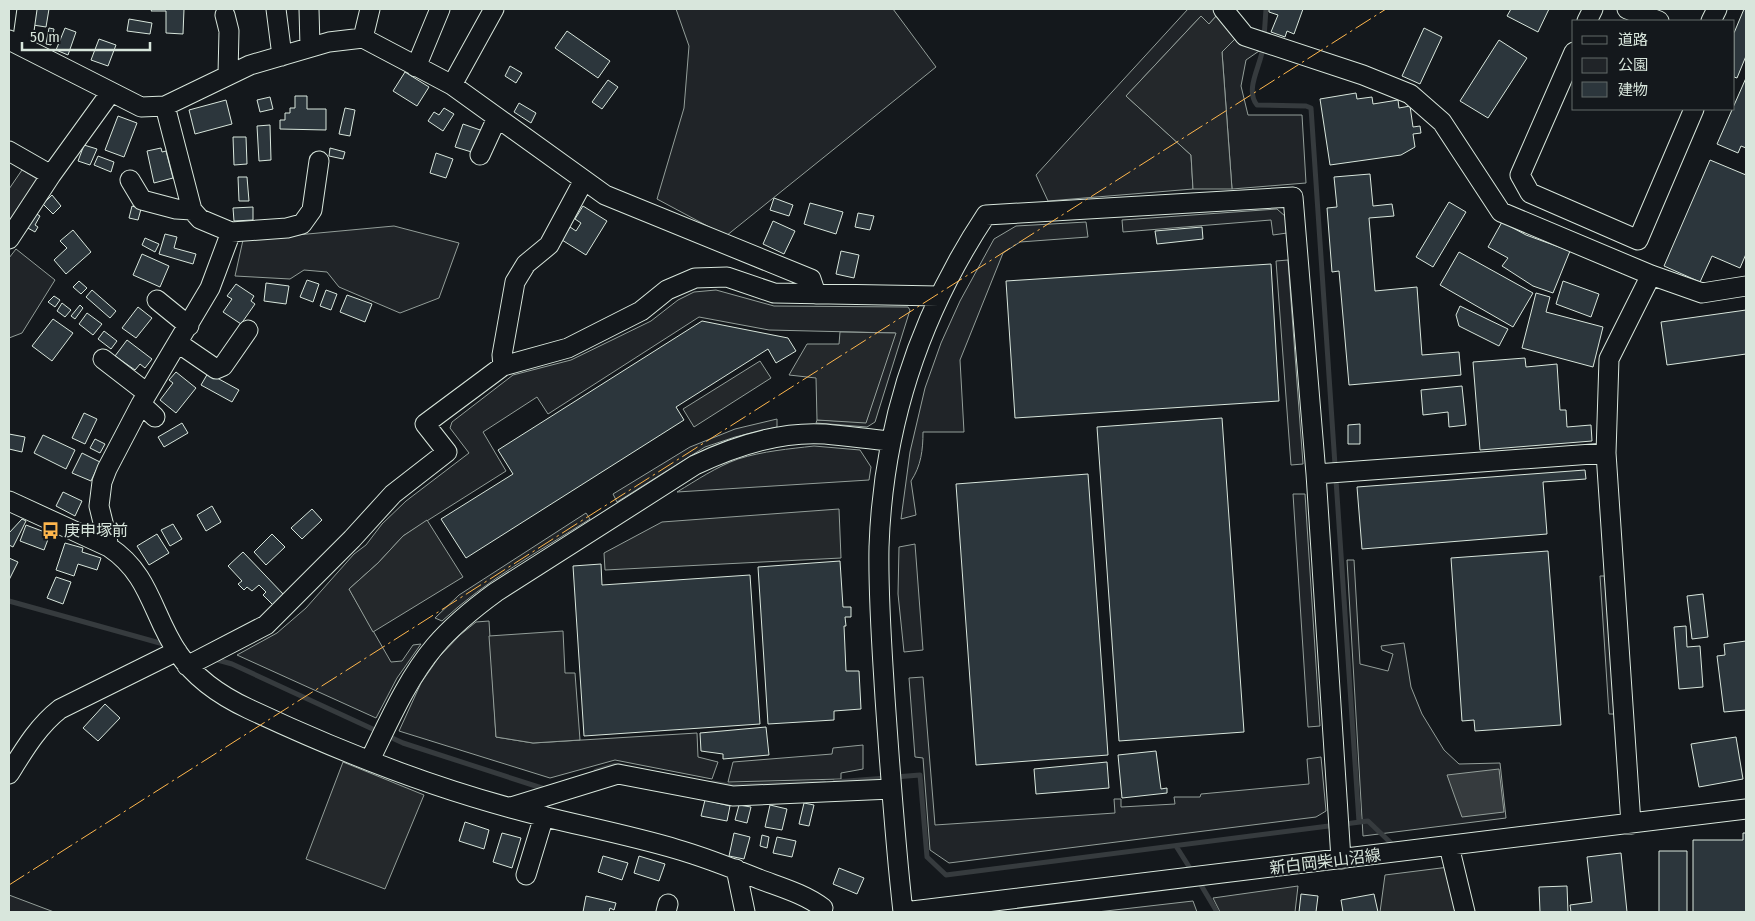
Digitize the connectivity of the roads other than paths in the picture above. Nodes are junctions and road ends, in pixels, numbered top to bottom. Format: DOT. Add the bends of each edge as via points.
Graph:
graph roads {
  1 [pos="27,9"];
  2 [pos="276,9"];
  3 [pos="309,9"];
  4 [pos="370,9"];
  5 [pos="440,9"];
  6 [pos="494,9"];
  7 [pos="1223,9"];
  8 [pos="1626,9"];
  9 [pos="225,15"];
  10 [pos="1656,20"];
  11 [pos="363,38"];
  12 [pos="15,42"];
  13 [pos="310,47"];
  14 [pos="282,56"];
  15 [pos="1572,57"];
  16 [pos="416,66"];
  17 [pos="228,74"];
  18 [pos="452,86"];
  19 [pos="111,92"];
  20 [pos="165,106"];
  21 [pos="1694,110"];
  22 [pos="496,118"];
  23 [pos="9,152"];
  24 [pos="480,154"];
  25 [pos="319,161"];
  26 [pos="51,175"];
  27 [pos="130,180"];
  28 [pos="584,180"];
  29 [pos="192,210"];
  30 [pos="231,232"];
  31 [pos="9,239"];
  32 [pos="1651,275"];
  33 [pos="1746,286"];
  34 [pos="816,294"];
  35 [pos="939,296"];
  36 [pos="158,300"];
  37 [pos="189,326"];
  38 [pos="248,330"];
  39 [pos="178,344"];
  40 [pos="103,359"];
  41 [pos="503,366"];
  42 [pos="144,399"];
  43 [pos="155,417"];
  44 [pos="890,441"];
  45 [pos="1606,453"];
  46 [pos="1316,474"];
  47 [pos="9,501"];
  48 [pos="109,547"];
  49 [pos="182,659"];
  50 [pos="370,760"];
  51 [pos="9,774"];
  52 [pos="891,789"];
  53 [pos="510,808"];
  54 [pos="1746,809"];
  55 [pos="544,816"];
  56 [pos="1631,824"];
  57 [pos="1449,846"];
  58 [pos="1341,859"];
  59 [pos="736,870"];
  60 [pos="526,875"];
  61 [pos="1001,906"];
  62 [pos="823,908"];
  63 [pos="745,912"];
  64 [pos="903,912"];
  65 [pos="1465,912"];
  1 -- 12 [label="street"];
  2 -- 14 [label="street"];
  3 -- 13 [label="street"];
  4 -- 11 [label="street"];
  5 -- 16 [label="street"];
  6 -- 18 [label="street"];
  7 -- 32 [label="street" via="1245,36 1363,74 1410,94 1442,122 1501,212"];
  8 -- 10 [label="street"];
  9 -- 17 [label="street" via="229,31"];
  11 -- 13 [label="street"];
  11 -- 16 [label="street"];
  12 -- 19 [label="street"];
  13 -- 14 [label="street"];
  14 -- 17 [label="street" via="250,64"];
  15 -- 21 [label="street" via="1520,175 1530,193 1638,240"];
  16 -- 18 [label="street"];
  17 -- 20 [label="street"];
  18 -- 22 [label="street"];
  19 -- 20 [label="street" via="141,107"];
  19 -- 26 [label="street"];
  20 -- 29 [label="street"];
  22 -- 24 [label="street"];
  22 -- 28 [label="street"];
  23 -- 26 [label="street"];
  25 -- 30 [label="street" via="312,210 302,224"];
  26 -- 31 [label="street"];
  27 -- 29 [label="street" via="142,200"];
  28 -- 34 [label="street" via="605,195 811,279"];
  28 -- 41 [label="street" via="550,245 526,264 515,282 502,355"];
  29 -- 30 [label="street" via="200,219"];
  30 -- 37 [label="street" via="210,288"];
  32 -- 33 [label="street" via="1702,293"];
  32 -- 45 [label="street" via="1609,359"];
  34 -- 35 [label="street"];
  34 -- 41 [label="street" via="774,293 727,277 695,278 667,290 640,311 568,348"];
  35 -- 44 [label="street" via="912,363"];
  35 -- 46 [label="street" via="986,215 1293,197"];
  36 -- 37 [label="street"];
  37 -- 39 [label="street"];
  38 -- 39 [label="street" via="223,366 216,369"];
  39 -- 42 [label="street"];
  40 -- 42 [label="street"];
  41 -- 49 [label="street" via="425,424 447,452 393,494 266,625"];
  42 -- 43 [label="street"];
  42 -- 48 [label="street" via="102,482 99,506"];
  44 -- 50 [label="street" via="824,434 796,435 745,445 695,466 475,607 435,646 418,669"];
  44 -- 52 [label="street" via="881,514 879,584"];
  45 -- 46 [label="street"];
  45 -- 56 [label="street"];
  46 -- 58 [label="street"];
  47 -- 48 [label="street"];
  48 -- 49 [label="street" via="138,574"];
  49 -- 50 [label="street" via="208,684 248,708"];
  49 -- 51 [label="street" via="60,709 32,738"];
  50 -- 53 [label="street"];
  52 -- 53 [label="street" via="733,796 618,774"];
  52 -- 64 [label="street"];
  53 -- 55 [label="street"];
  54 -- 56 [label="street, 新白岡柴山沼線"];
  55 -- 59 [label="street" via="677,849"];
  55 -- 60 [label="street"];
  56 -- 57 [label="street, 新白岡柴山沼線"];
  57 -- 58 [label="street, 新白岡柴山沼線"];
  57 -- 65 [label="street"];
  58 -- 61 [label="street, 新白岡柴山沼線"];
  59 -- 62 [label="street"];
  59 -- 63 [label="street"];
  61 -- 64 [label="street, 新白岡柴山沼線"];
}
